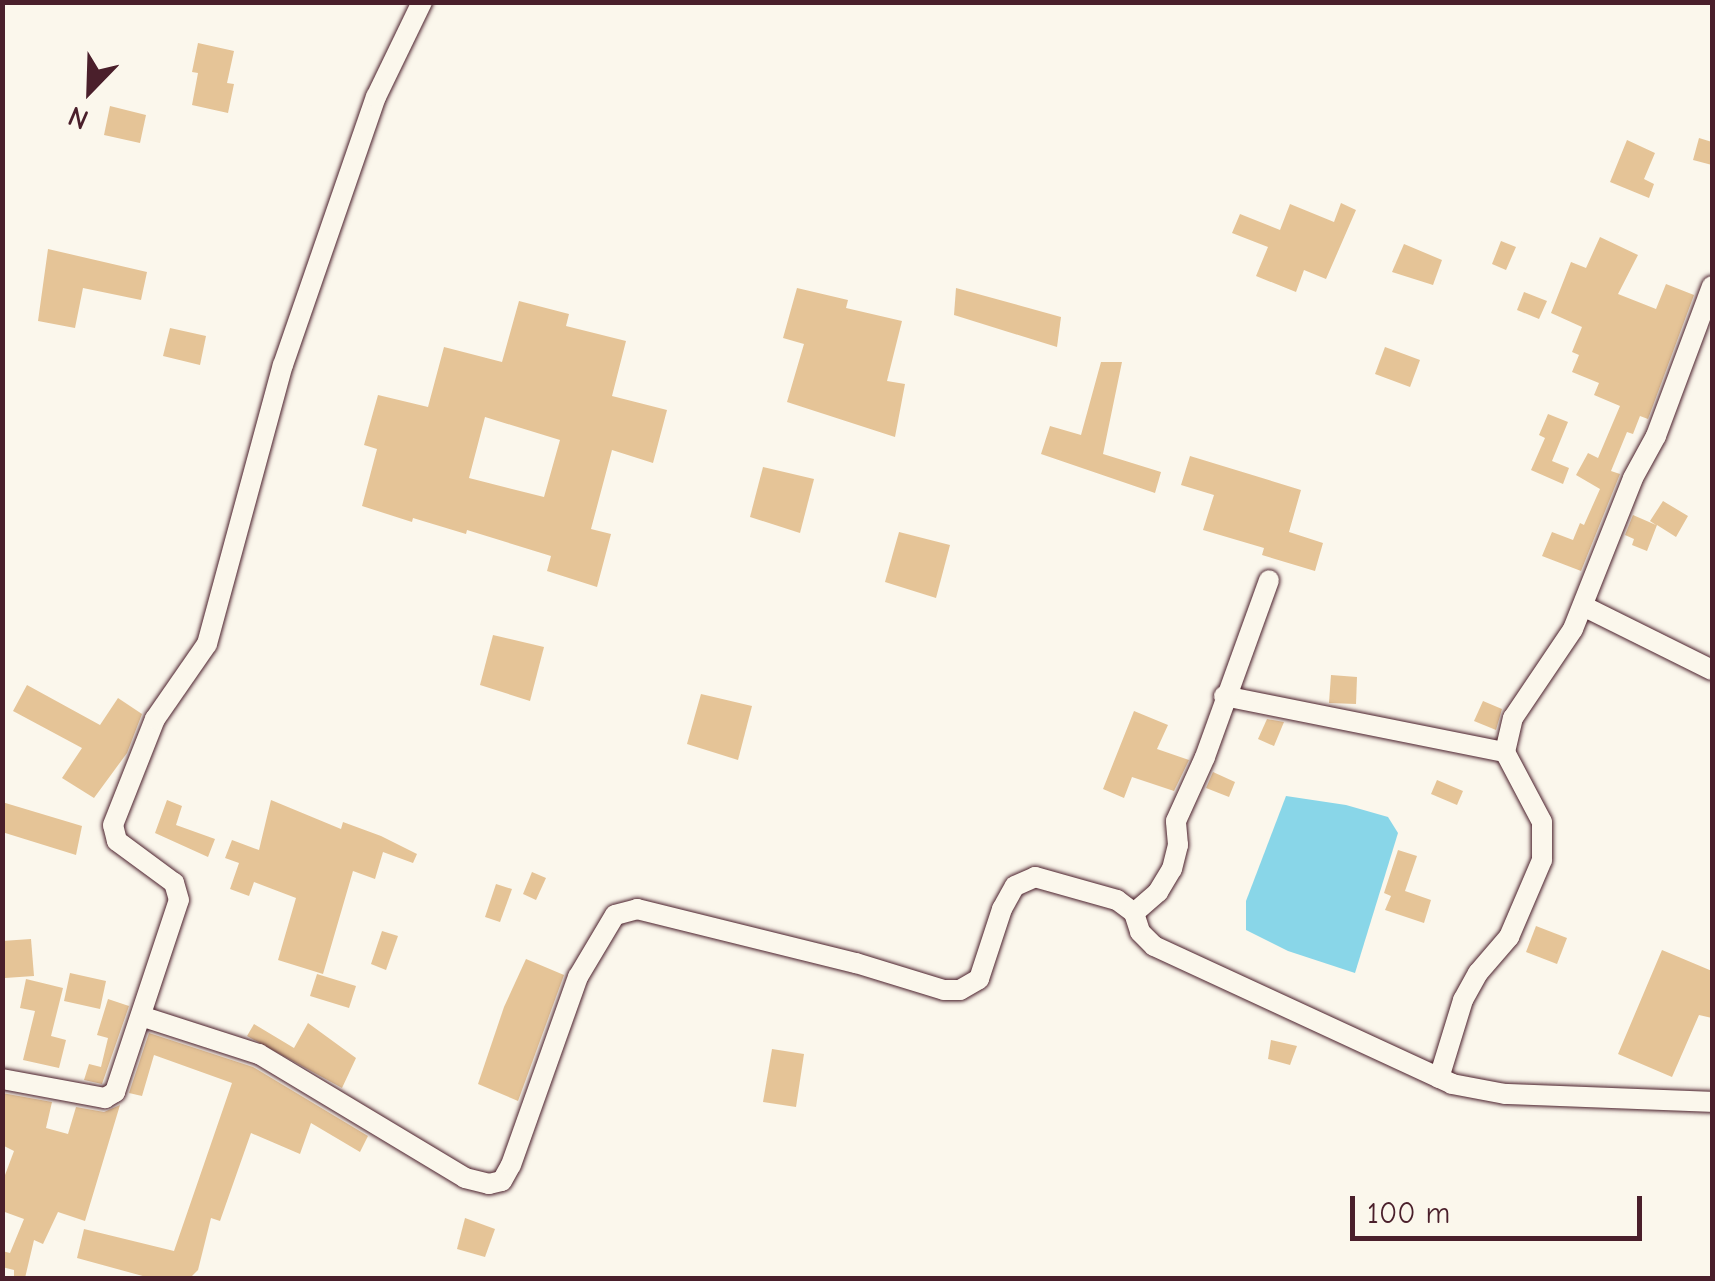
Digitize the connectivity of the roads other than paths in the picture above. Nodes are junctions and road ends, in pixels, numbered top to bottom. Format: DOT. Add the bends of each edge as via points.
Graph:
graph roads {
  1 [pos="422,2"];
  2 [pos="1712,286"];
  3 [pos="1269,580"];
  4 [pos="1583,606"];
  5 [pos="1712,670"];
  6 [pos="1224,696"];
  7 [pos="1505,752"];
  8 [pos="1134,913"];
  9 [pos="140,1016"];
  10 [pos="1439,1078"];
  11 [pos="2,1079"];
  12 [pos="1712,1102"];
  1 -- 9 [label="street" via="376,96 283,364 207,644 156,720 113,825 117,840 178,892"];
  2 -- 4 [label="street"];
  3 -- 6 [label="street"];
  4 -- 5 [label="street"];
  4 -- 7 [label="street" via="1513,718"];
  6 -- 7 [label="street"];
  6 -- 8 [label="street" via="1176,821 1172,869"];
  7 -- 10 [label="street" via="1542,822 1542,860 1509,937 1463,1000"];
  8 -- 9 [label="street" via="1117,900 1056,880 1023,880 1002,909 979,979 944,990 800,948 624,910 578,976 510,1166 502,1181 489,1184 465,1178 259,1054"];
  8 -- 10 [label="street" via="1154,946"];
  9 -- 11 [label="street" via="111,1097"];
  10 -- 12 [label="street" via="1478,1092"];
}
